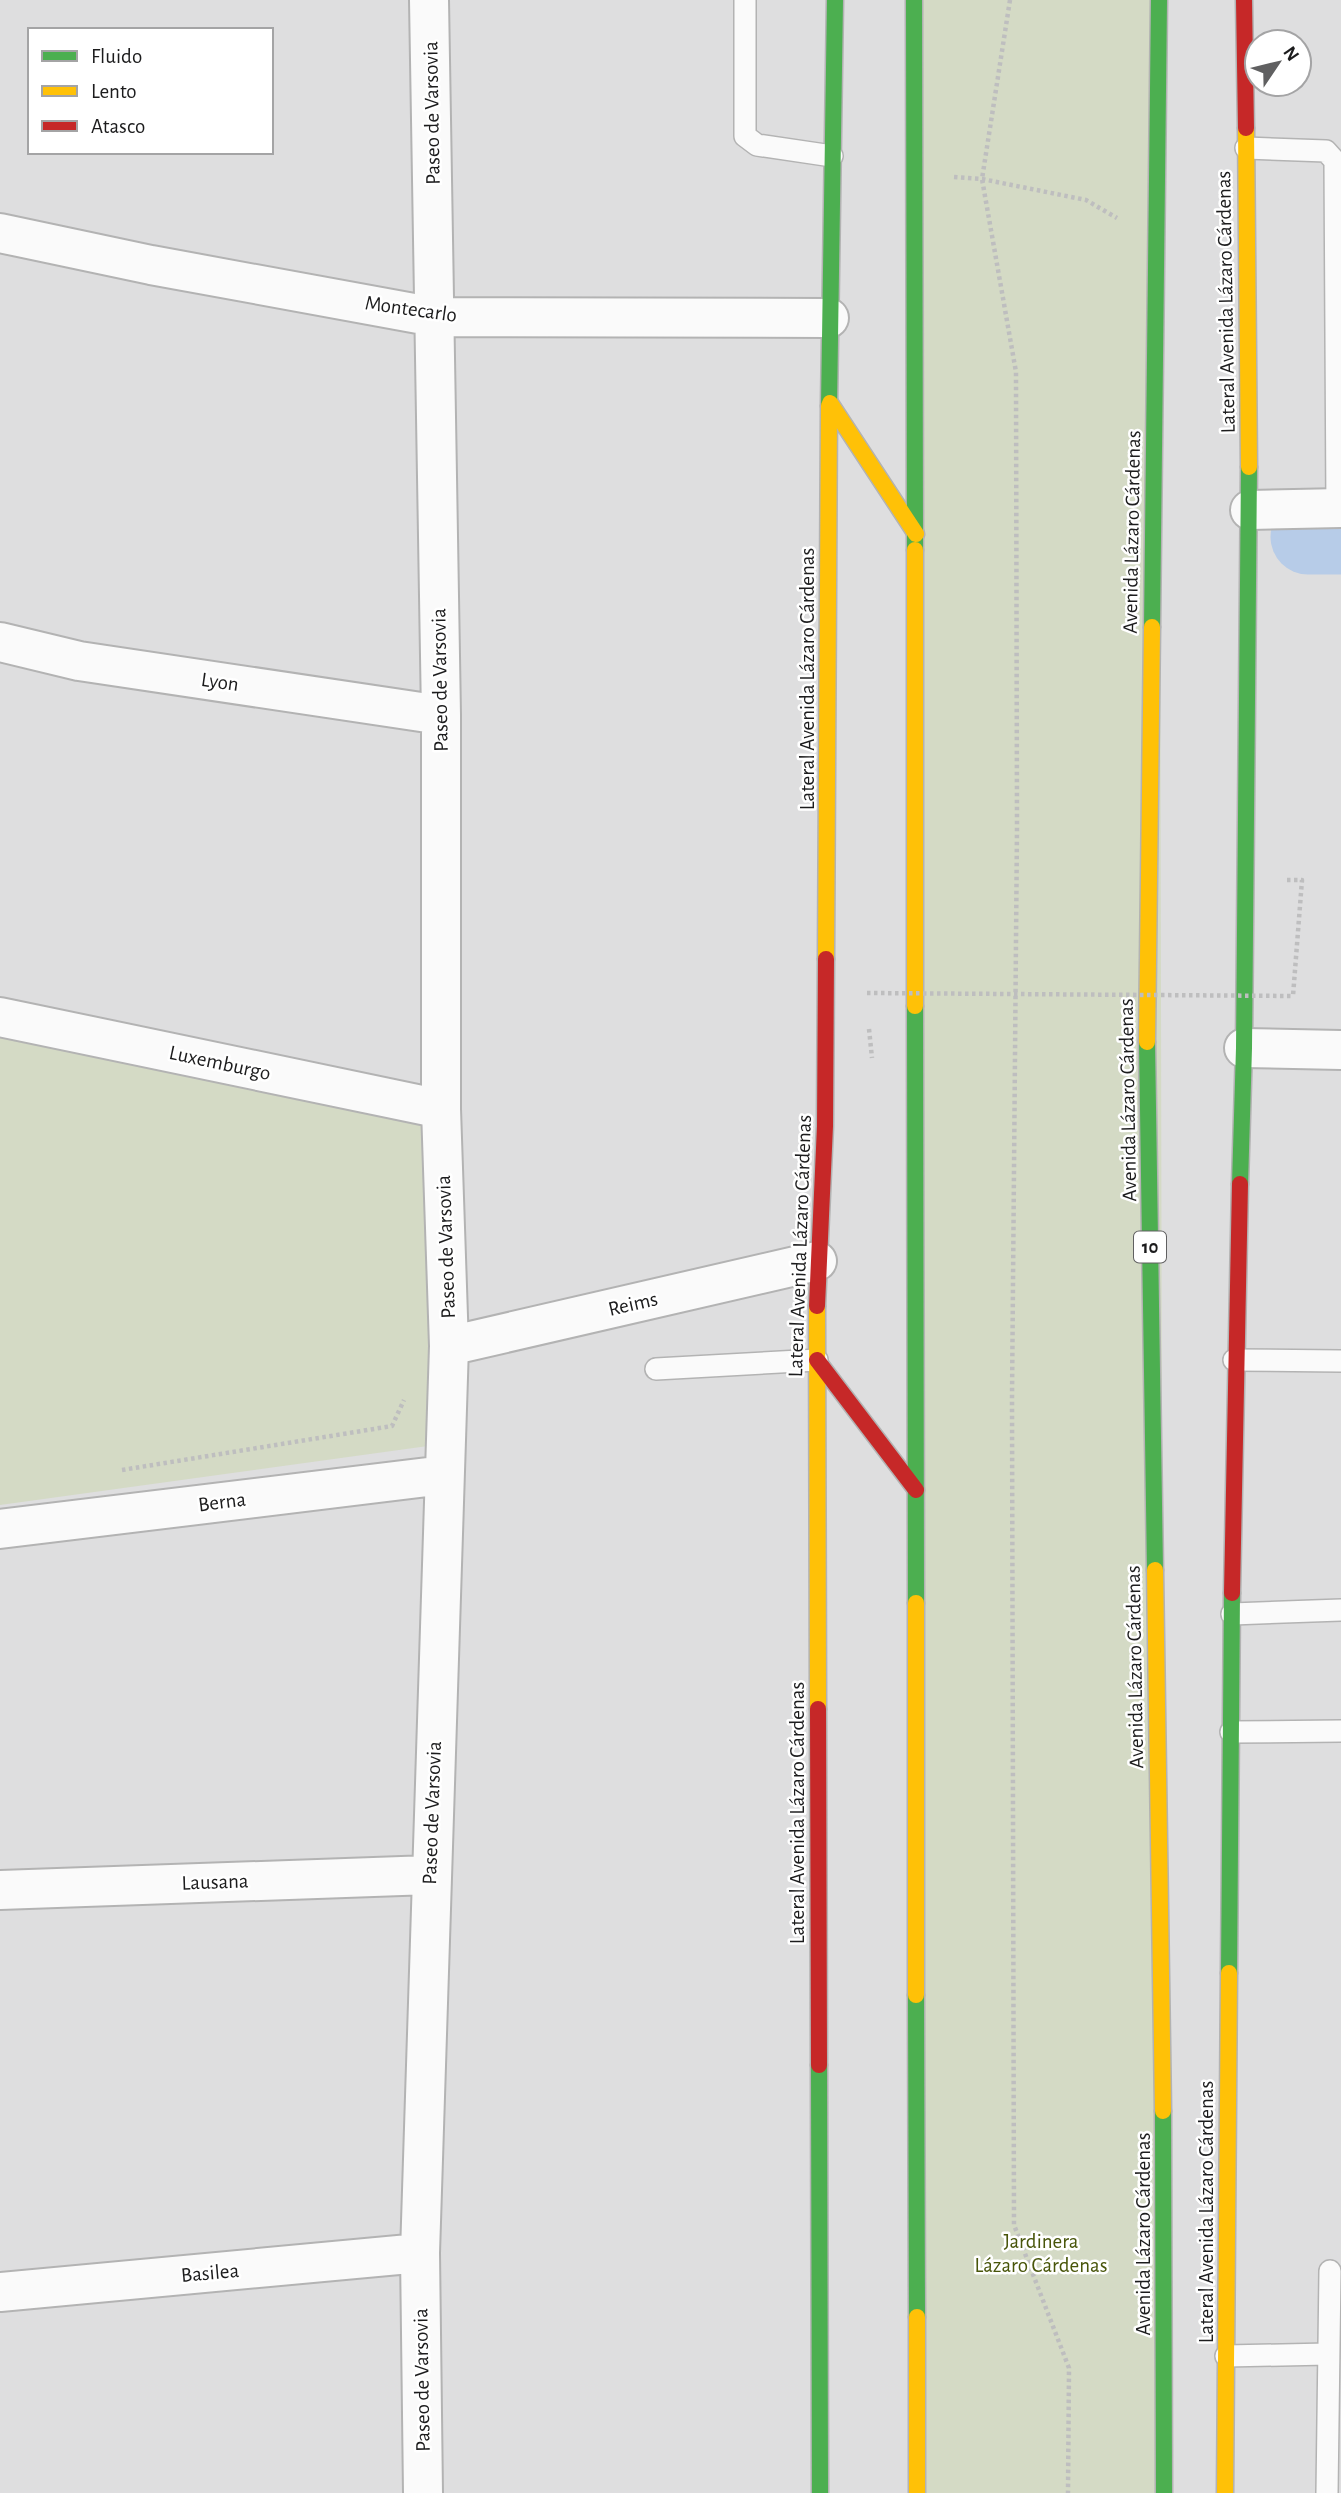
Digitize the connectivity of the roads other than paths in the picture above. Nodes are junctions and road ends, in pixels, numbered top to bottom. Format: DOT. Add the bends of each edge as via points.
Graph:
graph roads {
  1 [pos="429,0"];
  2 [pos="745,0"];
  3 [pos="835,0"];
  4 [pos="914,0"];
  5 [pos="1158,0"];
  6 [pos="1244,0"];
  7 [pos="1245,148"];
  8 [pos="832,156"];
  9 [pos="0,233"];
  10 [pos="436,317"];
  11 [pos="829,318"];
  12 [pos="830,402"];
  13 [pos="1339,508"];
  14 [pos="1250,510"];
  15 [pos="916,534"];
  16 [pos="0,642"];
  17 [pos="441,715"];
  18 [pos="0,1017"];
  19 [pos="1244,1048"];
  20 [pos="1341,1050"];
  21 [pos="441,1109"];
  22 [pos="817,1261"];
  23 [pos="449,1346"];
  24 [pos="817,1360"];
  25 [pos="1234,1360"];
  26 [pos="1341,1362"];
  27 [pos="656,1369"];
  28 [pos="444,1475"];
  29 [pos="916,1490"];
  30 [pos="0,1529"];
  31 [pos="1341,1611"];
  32 [pos="1232,1614"];
  33 [pos="1341,1731"];
  34 [pos="1231,1732"];
  35 [pos="430,1875"];
  36 [pos="0,1890"];
  37 [pos="420,2253"];
  38 [pos="1330,2271"];
  39 [pos="0,2292"];
  40 [pos="1328,2354"];
  41 [pos="1226,2356"];
  42 [pos="423,2493"];
  43 [pos="820,2493"];
  44 [pos="917,2493"];
  45 [pos="1164,2493"];
  46 [pos="1225,2493"];
  47 [pos="1326,2493"];
  1 -- 10 [label="street, Paseo de Varsovia"];
  2 -- 8 [label="lane" via="745,136 757,145"];
  3 -- 8 [label="main road, Lateral Avenida Lázaro Cárdenas"];
  4 -- 15 [label="main road"];
  5 -- 45 [label="main road, Avenida Lázaro Cárdenas / 10" via="1147,1031 1165,2253"];
  6 -- 7 [label="main road, Lateral Avenida Lázaro Cárdenas"];
  7 -- 13 [label="lane" via="1326,151 1335,162"];
  7 -- 14 [label="main road, Lateral Avenida Lázaro Cárdenas"];
  8 -- 11 [label="main road, Lateral Avenida Lázaro Cárdenas"];
  9 -- 10 [label="street, Montecarlo"];
  10 -- 11 [label="street, Montecarlo"];
  10 -- 17 [label="street, Paseo de Varsovia"];
  11 -- 12 [label="main road, Lateral Avenida Lázaro Cárdenas"];
  12 -- 15 [label="main road"];
  12 -- 22 [label="main road, Lateral Avenida Lázaro Cárdenas" via="825,1126"];
  13 -- 14 [label="street"];
  14 -- 19 [label="main road, Lateral Avenida Lázaro Cárdenas"];
  15 -- 29 [label="main road"];
  16 -- 17 [label="street, Lyon" via="79,661"];
  17 -- 21 [label="street, Paseo de Varsovia"];
  18 -- 21 [label="street, Luxemburgo"];
  19 -- 20 [label="street"];
  19 -- 25 [label="main road, Lateral Avenida Lázaro Cárdenas"];
  21 -- 23 [label="street, Paseo de Varsovia"];
  22 -- 23 [label="street, Reims"];
  22 -- 24 [label="main road, Lateral Avenida Lázaro Cárdenas"];
  23 -- 28 [label="street, Paseo de Varsovia"];
  24 -- 27 [label="lane"];
  24 -- 29 [label="main road"];
  24 -- 43 [label="main road, Lateral Avenida Lázaro Cárdenas"];
  25 -- 26 [label="lane"];
  25 -- 32 [label="main road, Lateral Avenida Lázaro Cárdenas"];
  28 -- 30 [label="street, Berna"];
  28 -- 35 [label="street, Paseo de Varsovia"];
  29 -- 44 [label="main road"];
  31 -- 32 [label="lane"];
  32 -- 34 [label="main road, Lateral Avenida Lázaro Cárdenas"];
  33 -- 34 [label="lane"];
  34 -- 41 [label="main road, Lateral Avenida Lázaro Cárdenas"];
  35 -- 36 [label="street, Lausana"];
  35 -- 37 [label="street, Paseo de Varsovia"];
  37 -- 39 [label="street, Basilea"];
  37 -- 42 [label="street, Paseo de Varsovia"];
  38 -- 40 [label="lane"];
  40 -- 41 [label="lane"];
  40 -- 47 [label="lane"];
  41 -- 46 [label="main road, Lateral Avenida Lázaro Cárdenas"];
}
